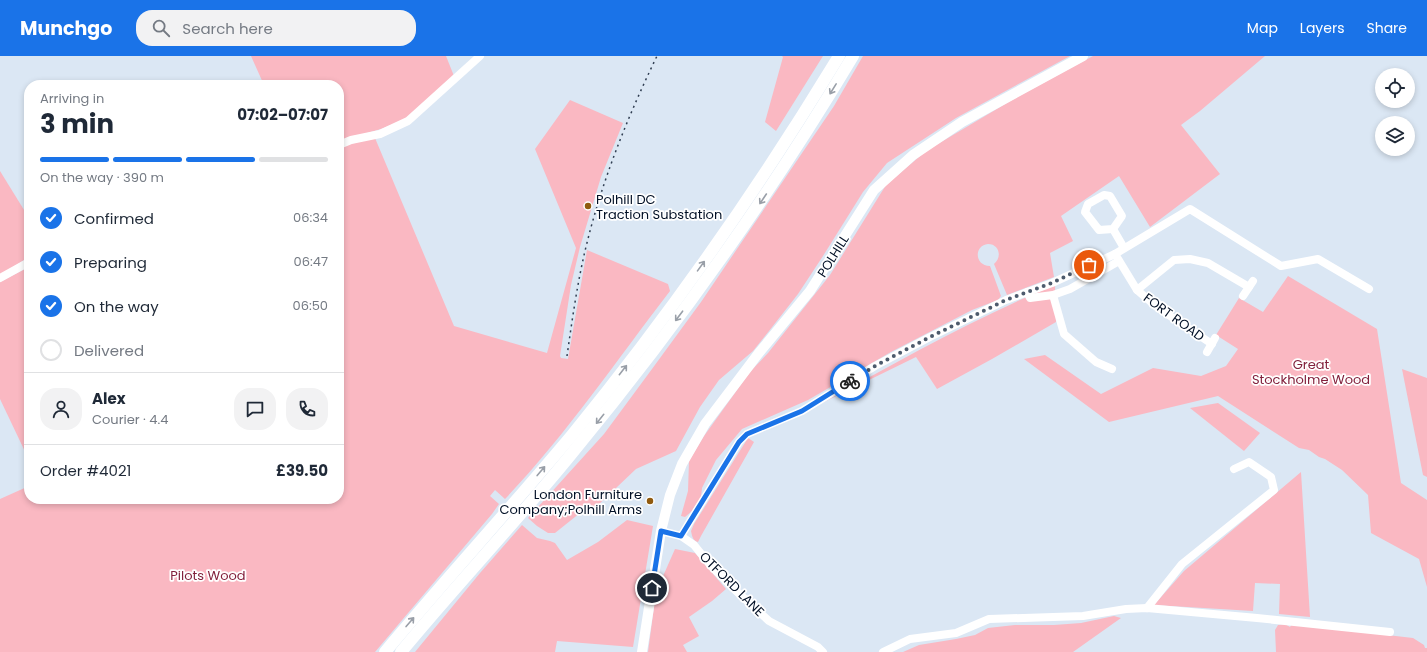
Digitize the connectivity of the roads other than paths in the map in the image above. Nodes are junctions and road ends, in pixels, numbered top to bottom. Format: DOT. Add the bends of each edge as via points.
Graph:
graph roads {
  1 [pos="480,56"];
  2 [pos="839,56"];
  3 [pos="853,56"];
  4 [pos="1083,56"];
  5 [pos="344,143"];
  6 [pos="1113,229"];
  7 [pos="1124,248"];
  8 [pos="1114,254"];
  9 [pos="1119,261"];
  10 [pos="24,265"];
  11 [pos="0,278"];
  12 [pos="1369,288"];
  13 [pos="1137,290"];
  14 [pos="1027,292"];
  15 [pos="1053,295"];
  16 [pos="1243,296"];
  17 [pos="1207,352"];
  18 [pos="1112,369"];
  19 [pos="1234,469"];
  20 [pos="661,531"];
  21 [pos="681,536"];
  22 [pos="1147,608"];
  23 [pos="1390,632"];
  24 [pos="385,652"];
  25 [pos="401,652"];
  26 [pos="642,652"];
  27 [pos="823,652"];
  28 [pos="883,652"];
  1 -- 5 [label="street" via="408,121 380,134"];
  24 -- 2 [label="highway, one-way" via="534,479 639,349 753,191"];
  3 -- 25 [label="highway, one-way" via="759,204 644,363 558,471"];
  4 -- 20 [label="main road, POLHILL" via="962,122 913,155 874,190 810,292 758,354 705,424 676,479"];
  6 -- 6 [label="street" via="1122,216 1110,196 1104,195 1088,204 1085,212 1099,230"];
  6 -- 7 [label="street"];
  7 -- 8 [label="street"];
  7 -- 12 [label="street" via="1190,209 1281,266 1318,259"];
  8 -- 9 [label="street, FORT ROAD"];
  8 -- 14 [label="street"];
  9 -- 13 [label="street, FORT ROAD"];
  9 -- 15 [label="street" via="1070,289"];
  10 -- 11 [label="street"];
  13 -- 16 [label="street, FORT ROAD" via="1174,260 1190,259 1208,262 1251,284"];
  13 -- 17 [label="street, FORT ROAD" via="1158,308 1213,341"];
  14 -- 15 [label="street" via="1030,298"];
  14 -- 21 [label="street" via="875,366 802,411 747,434 739,442"];
  15 -- 18 [label="street" via="1064,334 1096,362"];
  19 -- 22 [label="street" via="1248,462 1271,477 1274,490 1182,564"];
  20 -- 21 [label="street, OTFORD LANE"];
  20 -- 26 [label="main road, POLHILL"];
  21 -- 27 [label="street, OTFORD LANE" via="694,545 714,569 768,621"];
  22 -- 23 [label="street"];
  22 -- 28 [label="street" via="1083,616 989,619 956,633 910,640"];
}
